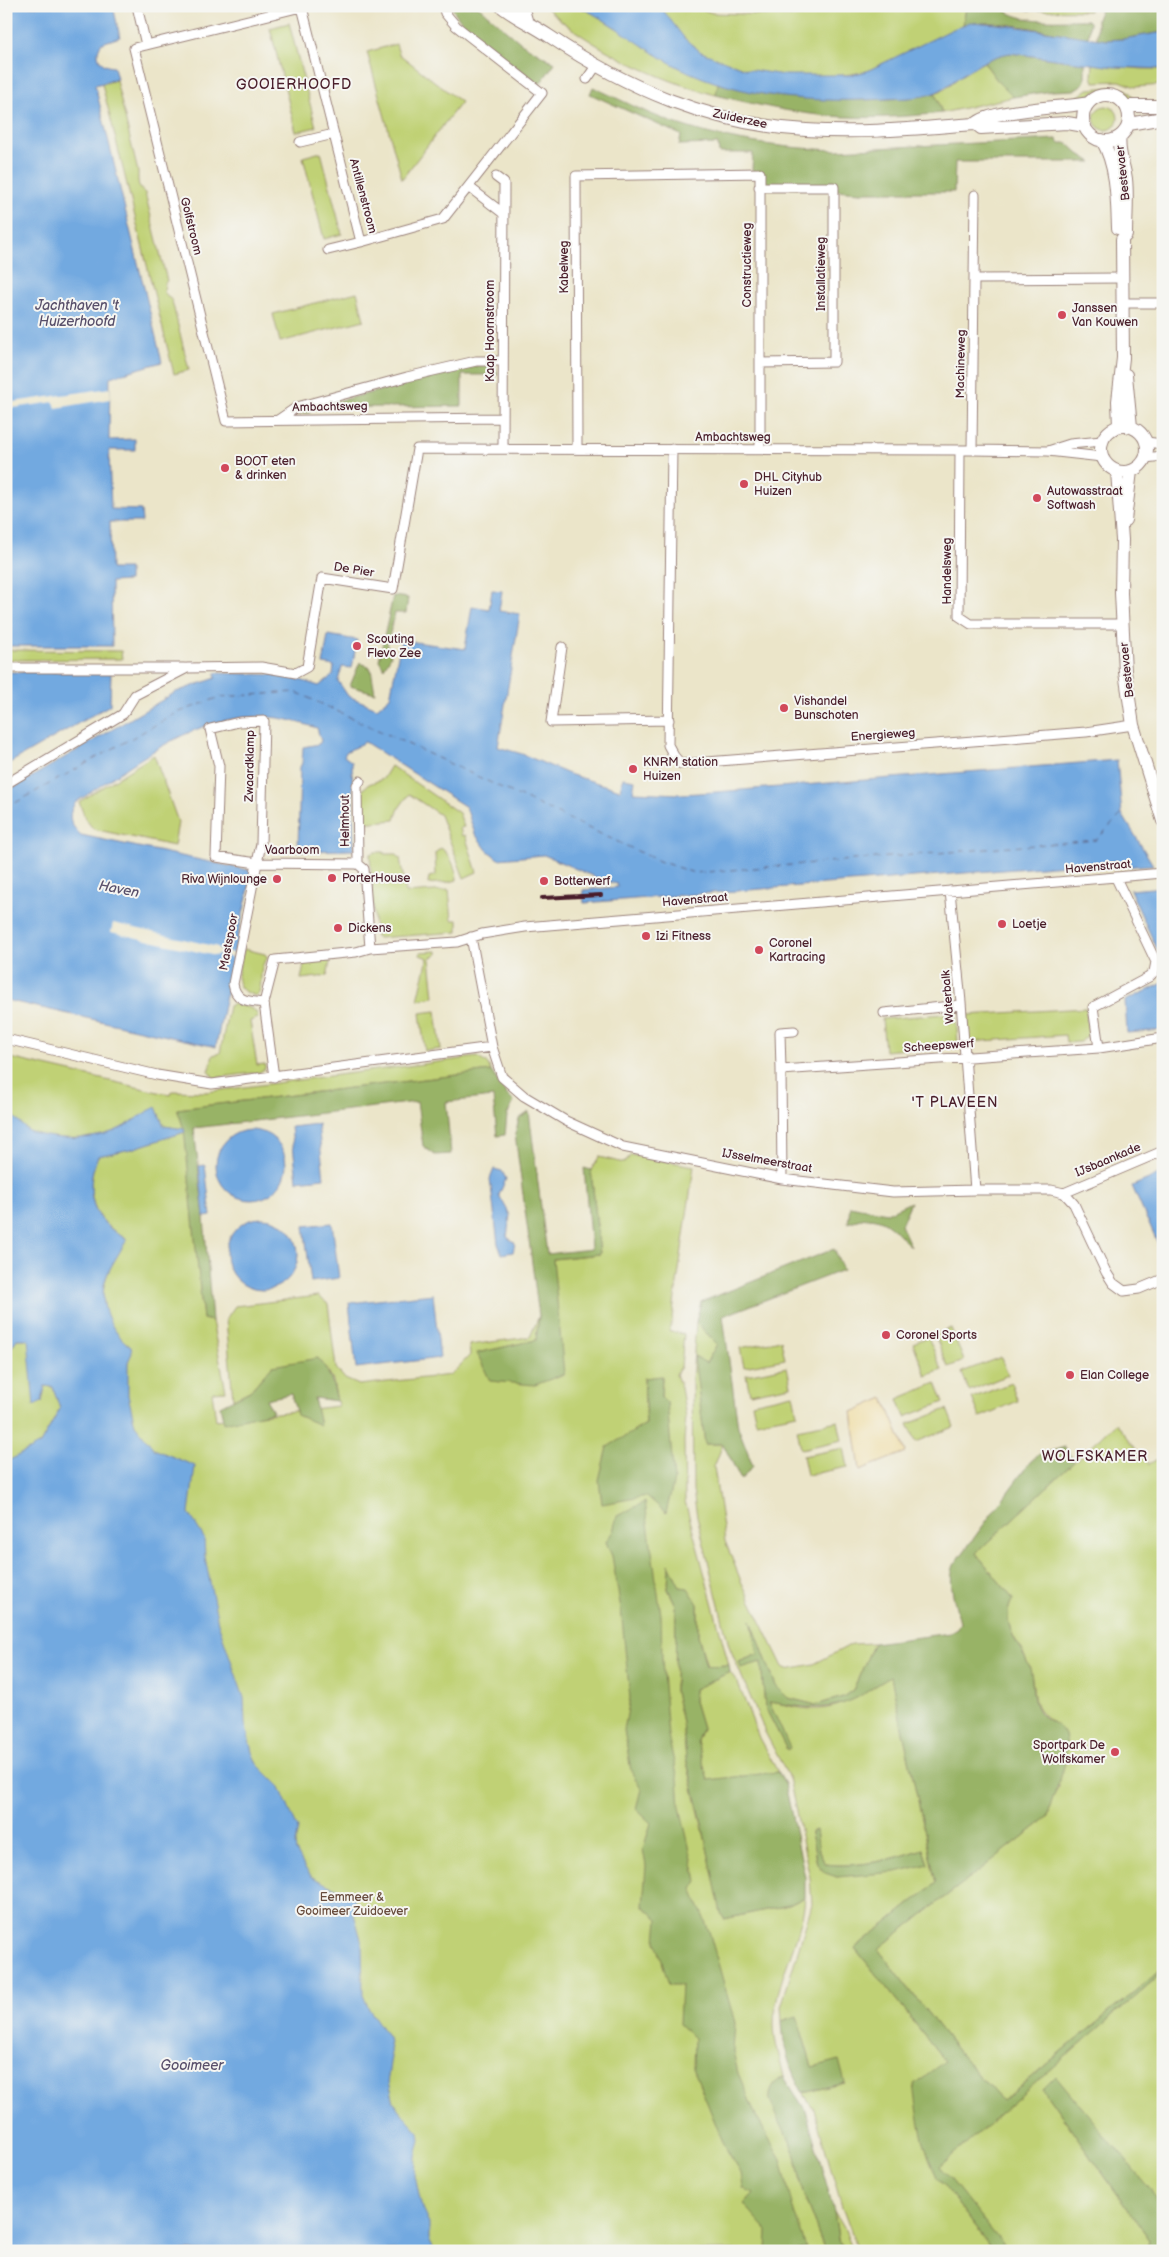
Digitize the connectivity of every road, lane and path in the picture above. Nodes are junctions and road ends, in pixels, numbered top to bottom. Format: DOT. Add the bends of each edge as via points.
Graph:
graph roads {
  1 [pos="136,6"];
  2 [pos="444,6"];
  3 [pos="501,6"];
  4 [pos="518,6"];
  5 [pos="303,7"];
  6 [pos="526,20"];
  7 [pos="146,45"];
  8 [pos="596,66"];
  9 [pos="587,79"];
  10 [pos="1088,103"];
  11 [pos="1126,106"];
  12 [pos="1163,106"];
  13 [pos="1163,118"];
  14 [pos="976,124"];
  15 [pos="1128,124"];
  16 [pos="1084,126"];
  17 [pos="334,134"];
  18 [pos="1120,136"];
  19 [pos="1102,140"];
  20 [pos="300,142"];
  21 [pos="496,177"];
  22 [pos="469,188"];
  23 [pos="759,188"];
  24 [pos="975,195"];
  25 [pos="504,214"];
  26 [pos="1122,239"];
  27 [pos="361,242"];
  28 [pos="328,250"];
  29 [pos="1123,278"];
  30 [pos="975,279"];
  31 [pos="1123,303"];
  32 [pos="1163,303"];
  33 [pos="503,361"];
  34 [pos="760,363"];
  35 [pos="502,418"];
  36 [pos="277,420"];
  37 [pos="226,422"];
  38 [pos="1125,427"];
  39 [pos="1102,441"];
  40 [pos="1146,442"];
  41 [pos="1163,444"];
  42 [pos="577,448"];
  43 [pos="417,449"];
  44 [pos="503,449"];
  45 [pos="672,449"];
  46 [pos="760,449"];
  47 [pos="960,450"];
  48 [pos="972,450"];
  49 [pos="1048,451"];
  50 [pos="1163,456"];
  51 [pos="1102,457"];
  52 [pos="1145,458"];
  53 [pos="1117,471"];
  54 [pos="1131,471"];
  55 [pos="1122,540"];
  56 [pos="1122,624"];
  57 [pos="562,647"];
  58 [pos="6,668"];
  59 [pos="187,668"];
  60 [pos="669,720"];
  61 [pos="1133,725"];
  62 [pos="360,781"];
  63 [pos="6,784"];
  64 [pos="1155,797"];
  65 [pos="1163,811"];
  66 [pos="1163,821"];
  67 [pos="257,863"];
  68 [pos="358,864"];
  69 [pos="1163,873"];
  70 [pos="1116,878"];
  71 [pos="950,891"];
  72 [pos="471,936"];
  73 [pos="370,948"];
  74 [pos="264,1004"];
  75 [pos="962,1006"];
  76 [pos="884,1013"];
  77 [pos="794,1031"];
  78 [pos="1163,1038"];
  79 [pos="6,1039"];
  80 [pos="492,1047"];
  81 [pos="1099,1048"];
  82 [pos="966,1056"];
  83 [pos="781,1070"];
  84 [pos="274,1077"];
  85 [pos="1163,1151"];
  86 [pos="782,1179"];
  87 [pos="974,1190"];
  88 [pos="1064,1193"];
  89 [pos="1163,1279"];
  1 -- 7 [label="street"];
  2 -- 22 [label="street, Antillenstroom" via="445,13 456,26 542,93"];
  3 -- 6 [label="street, Zuiderzee" via="520,20"];
  4 -- 6 [label="street, Zuiderzee"];
  5 -- 7 [label="street"];
  5 -- 17 [label="street, Antillenstroom"];
  6 -- 8 [label="street, Zuiderzee"];
  7 -- 37 [label="street, Golfstroom" via="134,48"];
  8 -- 9 [label="street"];
  8 -- 14 [label="street, Zuiderzee" via="670,101 756,124 833,131"];
  10 -- 11 [label="street" via="1095,97 1108,94"];
  10 -- 14 [label="street, Zuiderzee" via="1016,112 980,120"];
  10 -- 16 [label="street" via="1083,114"];
  11 -- 12 [label="street"];
  11 -- 15 [label="street"];
  13 -- 15 [label="street"];
  14 -- 16 [label="street, Zuiderzee" via="982,128 1067,123"];
  15 -- 18 [label="street"];
  16 -- 19 [label="street" via="1091,136"];
  17 -- 20 [label="street"];
  17 -- 27 [label="street, Antillenstroom"];
  18 -- 19 [label="street"];
  18 -- 26 [label="street, Bestevaer" via="1127,201 1126,235"];
  19 -- 26 [label="street, Bestevaer" via="1115,184"];
  21 -- 25 [label="street, Kaap Hoornstroom" via="504,183"];
  22 -- 25 [label="street"];
  22 -- 27 [label="street, Antillenstroom" via="444,219"];
  23 -- 34 [label="street, Constructieweg"];
  23 -- 34 [label="street, Installatieweg" via="834,187 834,362"];
  23 -- 42 [label="street, Kabelweg" via="760,173 576,176"];
  24 -- 30 [label="street, Machineweg"];
  25 -- 33 [label="street, Kaap Hoornstroom"];
  26 -- 29 [label="street, Bestevaer"];
  27 -- 28 [label="street"];
  29 -- 30 [label="street"];
  29 -- 31 [label="street, Bestevaer"];
  30 -- 48 [label="street, Machineweg"];
  31 -- 32 [label="street"];
  31 -- 38 [label="street, Bestevaer" via="1123,358 1118,401"];
  33 -- 35 [label="street, Kaap Hoornstroom"];
  33 -- 36 [label="street, Ambachtsweg" via="476,361 407,377 297,407"];
  34 -- 46 [label="street, Constructieweg"];
  35 -- 36 [label="street, Ambachtsweg"];
  35 -- 44 [label="street, Kaap Hoornstroom"];
  36 -- 37 [label="street, Ambachtsweg"];
  38 -- 39 [label="street" via="1108,432"];
  38 -- 40 [label="street" via="1143,436"];
  39 -- 49 [label="street, Ambachtsweg" via="1070,444"];
  39 -- 51 [label="street"];
  40 -- 41 [label="street"];
  40 -- 52 [label="street"];
  42 -- 44 [label="street, Ambachtsweg"];
  42 -- 45 [label="street, Ambachtsweg"];
  43 -- 44 [label="street, Ambachtsweg"];
  43 -- 59 [label="street, De Pier" via="393,589 322,578 307,667 296,673 261,668"];
  45 -- 46 [label="street, Ambachtsweg"];
  45 -- 60 [label="street, Energieweg"];
  46 -- 47 [label="street, Ambachtsweg"];
  47 -- 48 [label="street, Ambachtsweg"];
  47 -- 56 [label="street, Handelsweg" via="959,616 971,624"];
  48 -- 49 [label="street, Ambachtsweg"];
  49 -- 51 [label="street, Ambachtsweg"];
  50 -- 52 [label="street"];
  51 -- 53 [label="street"];
  52 -- 54 [label="street"];
  53 -- 54 [label="street"];
  53 -- 55 [label="street, Bestevaer"];
  54 -- 55 [label="street, Bestevaer"];
  55 -- 56 [label="street, Bestevaer"];
  56 -- 61 [label="street, Bestevaer"];
  57 -- 60 [label="street" via="551,722"];
  58 -- 59 [label="street, De Pier"];
  59 -- 63 [label="street, De Pier" via="135,695 123,714"];
  60 -- 61 [label="street, Energieweg" via="670,750 681,764 1086,732"];
  61 -- 64 [label="street, Bestevaer"];
  62 -- 68 [label="street, Helmhout" via="357,785"];
  64 -- 65 [label="street, Bestevaer"];
  64 -- 66 [label="street, Bestevaer"];
  67 -- 67 [label="street, Zwaardklamp" via="261,844 264,721 239,722 210,729 219,766 216,857"];
  67 -- 68 [label="street, Vaarboom"];
  67 -- 74 [label="street, Mastspoor" via="233,984 234,993 241,999"];
  68 -- 73 [label="street, Helmhout" via="364,868"];
  69 -- 70 [label="street, Havenstraat"];
  70 -- 71 [label="street, Havenstraat"];
  70 -- 81 [label="street" via="1156,962 1149,978 1093,1007"];
  71 -- 72 [label="street, Havenstraat" via="525,927"];
  71 -- 75 [label="street, Waterbalk"];
  72 -- 73 [label="street, Havenstraat" via="457,942"];
  72 -- 80 [label="street, IJsselmeerstraat"];
  73 -- 74 [label="street, Havenstraat" via="275,960"];
  74 -- 84 [label="street"];
  75 -- 76 [label="street"];
  75 -- 82 [label="street, Waterbalk"];
  77 -- 83 [label="street" via="780,1032"];
  78 -- 81 [label="street"];
  79 -- 84 [label="street" via="157,1075 212,1084"];
  80 -- 84 [label="street"];
  80 -- 86 [label="street, IJsselmeerstraat" via="502,1077 524,1096 566,1121 616,1144"];
  81 -- 82 [label="street, Scheepswerf"];
  82 -- 83 [label="street, Scheepswerf"];
  82 -- 87 [label="street, Waterbalk"];
  83 -- 86 [label="street"];
  85 -- 88 [label="street, IJsbaankade"];
  86 -- 87 [label="street, IJsselmeerstraat" via="893,1192"];
  87 -- 88 [label="street, IJsselmeerstraat" via="1051,1190"];
  88 -- 89 [label="street" via="1074,1204 1113,1283 1124,1290 1139,1290"];
}
